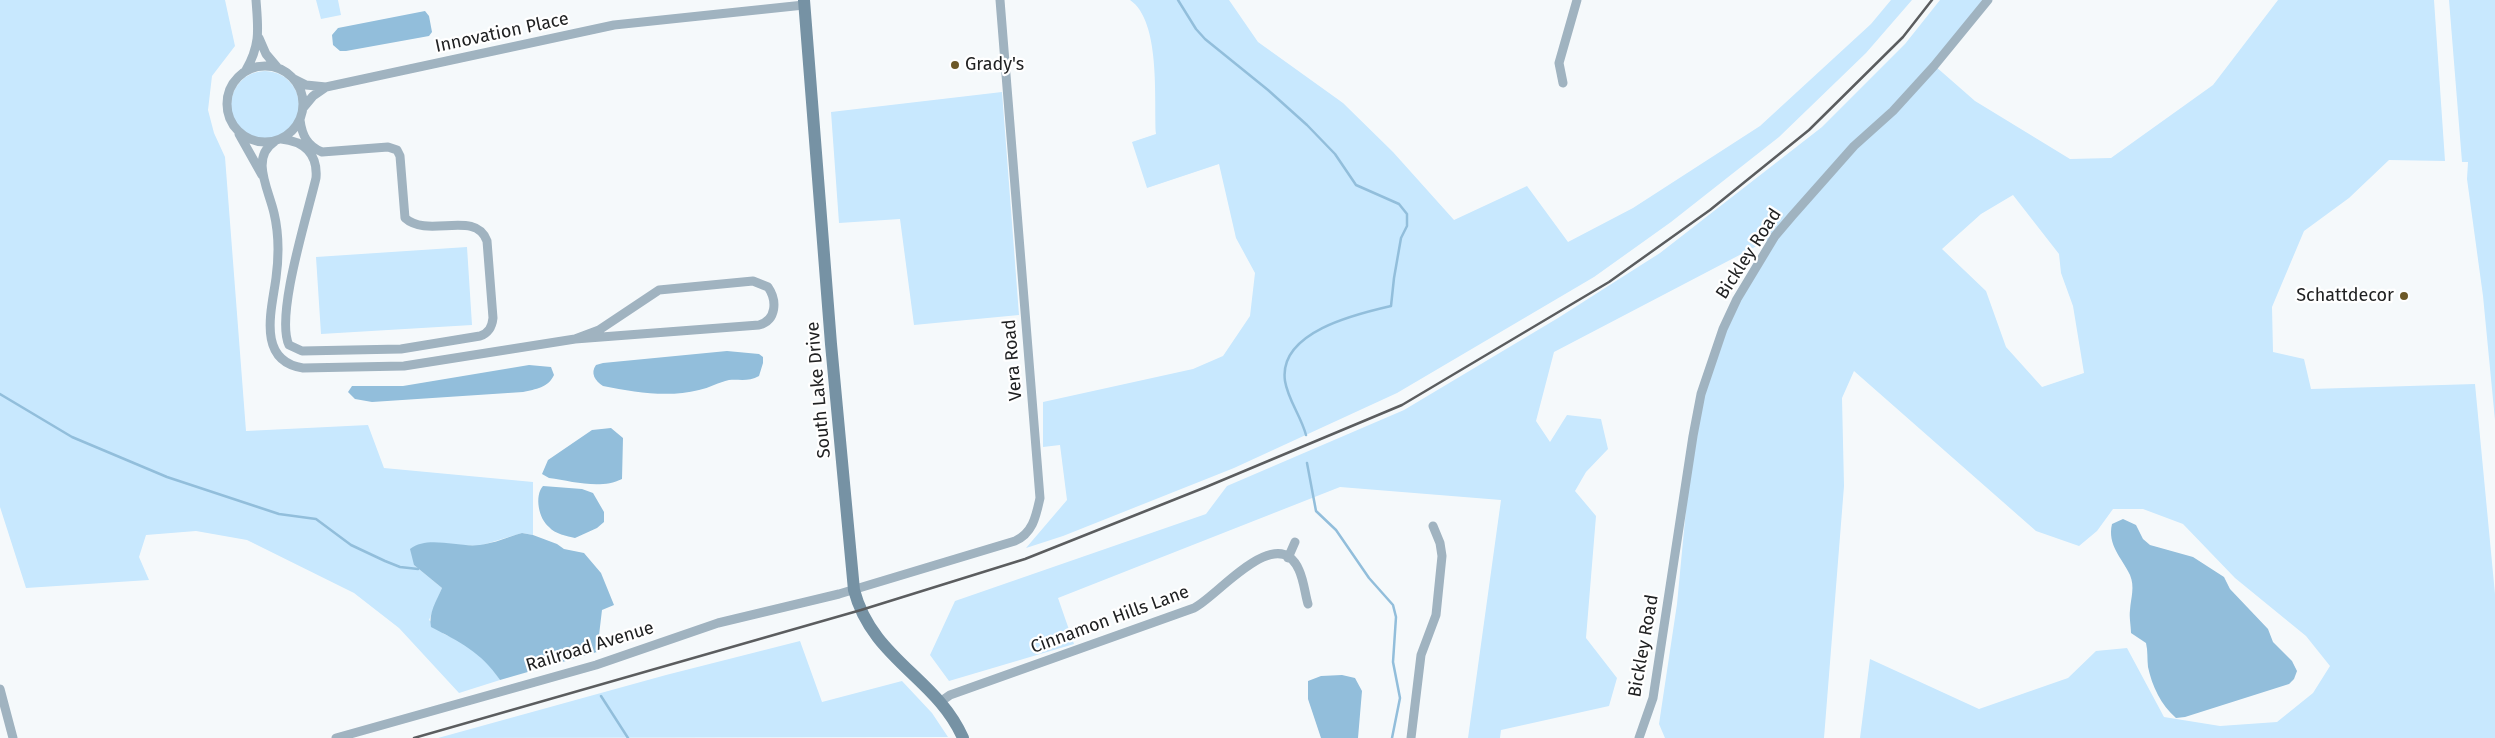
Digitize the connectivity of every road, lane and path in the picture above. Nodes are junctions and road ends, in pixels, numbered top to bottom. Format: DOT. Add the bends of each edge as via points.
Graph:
graph roads {
  1 [pos="256,0"];
  2 [pos="1000,0"];
  3 [pos="1577,0"];
  4 [pos="1988,0"];
  5 [pos="804,3"];
  6 [pos="259,38"];
  7 [pos="278,68"];
  8 [pos="246,70"];
  9 [pos="294,79"];
  10 [pos="1563,82"];
  11 [pos="326,86"];
  12 [pos="303,109"];
  13 [pos="300,120"];
  14 [pos="237,132"];
  15 [pos="277,141"];
  16 [pos="264,178"];
  17 [pos="575,338"];
  18 [pos="1433,526"];
  19 [pos="1295,542"];
  20 [pos="1288,558"];
  21 [pos="854,590"];
  22 [pos="1308,604"];
  23 [pos="0,689"];
  24 [pos="940,702"];
  25 [pos="13,738"];
  26 [pos="336,738"];
  27 [pos="963,738"];
  28 [pos="1411,738"];
  29 [pos="1639,738"];
  1 -- 6 [label="street"];
  2 -- 21 [label="street, Vera Road" via="1034,409 1040,498 1037,513 1028,531 1014,541"];
  3 -- 10 [label="street" via="1559,63"];
  4 -- 29 [label="street, Bickley Road" via="1923,79 1854,146 1792,216 1770,244 1737,298 1701,394 1653,698"];
  5 -- 11 [label="street, Innovation Place" via="614,25"];
  5 -- 21 [label="main road, South Lake Drive"];
  6 -- 7 [label="street" via="266,54"];
  6 -- 8 [label="street"];
  7 -- 8 [label="street" via="268,66"];
  7 -- 9 [label="street"];
  8 -- 14 [label="street" via="230,87 226,99 226,111"];
  9 -- 11 [label="street, Innovation Place" via="306,85"];
  9 -- 12 [label="street" via="300,88"];
  11 -- 12 [label="street"];
  12 -- 13 [label="street"];
  13 -- 15 [label="street" via="295,128"];
  13 -- 15 [label="street" via="306,140 322,152 388,147 397,150 405,218 412,224 422,227 474,226 482,231 487,241 493,318 487,333 401,349 302,351 289,345 285,310 317,171 315,160 307,148 298,143"];
  14 -- 15 [label="street" via="254,141"];
  14 -- 16 [label="street"];
  15 -- 16 [label="street" via="266,148 262,158"];
  16 -- 17 [label="street" via="275,215 278,249 270,313 271,337 280,357 289,364 303,368 404,366"];
  17 -- 17 [label="street" via="759,325 772,315 774,300 768,287 753,281 663,288 599,330"];
  18 -- 28 [label="street" via="1442,556 1436,615 1421,655"];
  19 -- 20 [label="street"];
  20 -- 22 [label="street" via="1300,571"];
  20 -- 24 [label="street, Cinnamon Hills Lane" via="1275,554 1262,557 1247,565 1208,600 1194,608"];
  21 -- 24 [label="main road, South Lake Drive" via="878,641"];
  21 -- 26 [label="street, Railroad Avenue" via="718,624 596,665"];
  23 -- 25 [label="street"];
  24 -- 27 [label="main road, South Lake Drive"];
}
